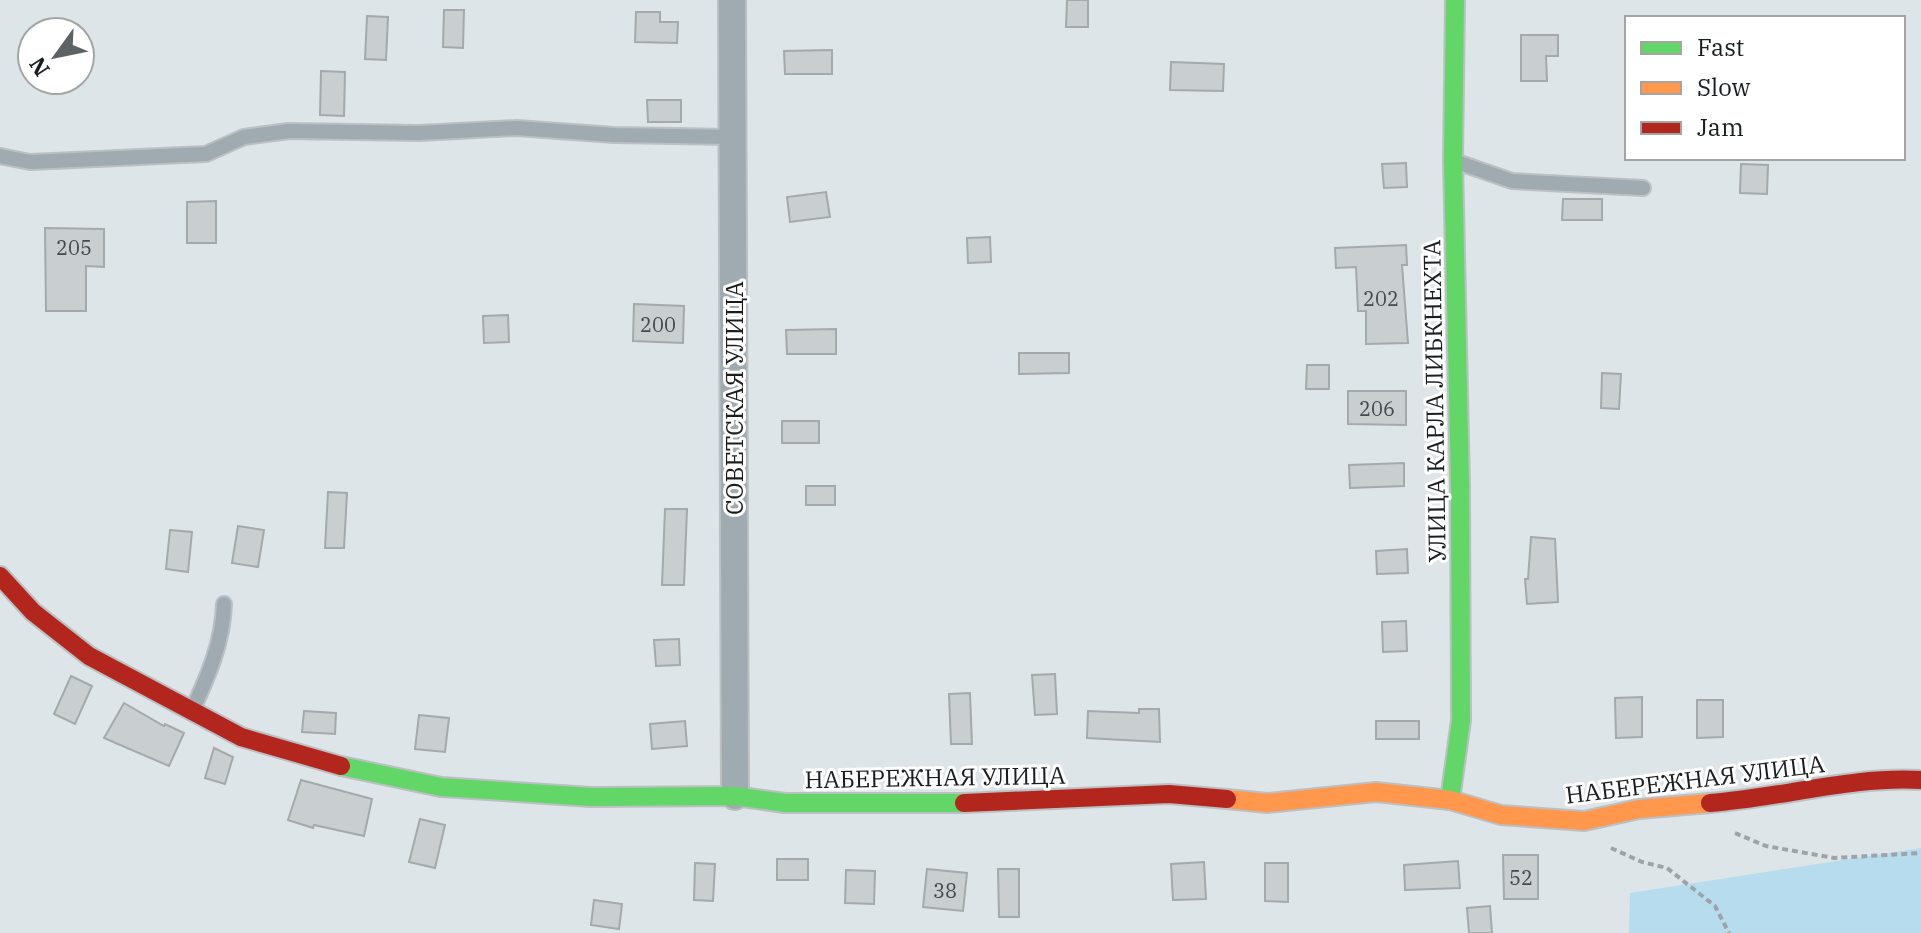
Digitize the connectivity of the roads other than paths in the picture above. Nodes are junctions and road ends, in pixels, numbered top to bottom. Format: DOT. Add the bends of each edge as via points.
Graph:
graph roads {
  1 [pos="732,0"];
  2 [pos="1455,0"];
  3 [pos="732,137"];
  4 [pos="0,156"];
  5 [pos="1453,160"];
  6 [pos="1643,188"];
  7 [pos="0,576"];
  8 [pos="224,604"];
  9 [pos="192,711"];
  10 [pos="1921,780"];
  11 [pos="735,796"];
  12 [pos="1450,800"];
  1 -- 3 [label="street, СОВЕТСКАЯ УЛИЦА"];
  2 -- 5 [label="street, УЛИЦА КАРЛА ЛИБКНЕХТА"];
  3 -- 4 [label="lane" via="517,128 289,131 244,137 206,154 30,162"];
  3 -- 11 [label="street, СОВЕТСКАЯ УЛИЦА"];
  5 -- 6 [label="lane" via="1512,181"];
  5 -- 12 [label="street, УЛИЦА КАРЛА ЛИБКНЕХТА" via="1461,720"];
  7 -- 9 [label="street, НАБЕРЕЖНАЯ УЛИЦА" via="33,612 89,656"];
  8 -- 9 [label="lane" via="224,624 210,672"];
  9 -- 11 [label="street, НАБЕРЕЖНАЯ УЛИЦА" via="241,737 339,766 441,787 591,797"];
  10 -- 12 [label="street, НАБЕРЕЖНАЯ УЛИЦА" via="1889,778 1754,800 1639,809 1584,821 1501,815"];
  11 -- 12 [label="street, НАБЕРЕЖНАЯ УЛИЦА" via="785,803 937,804 1169,794 1267,803 1376,792"];
}
